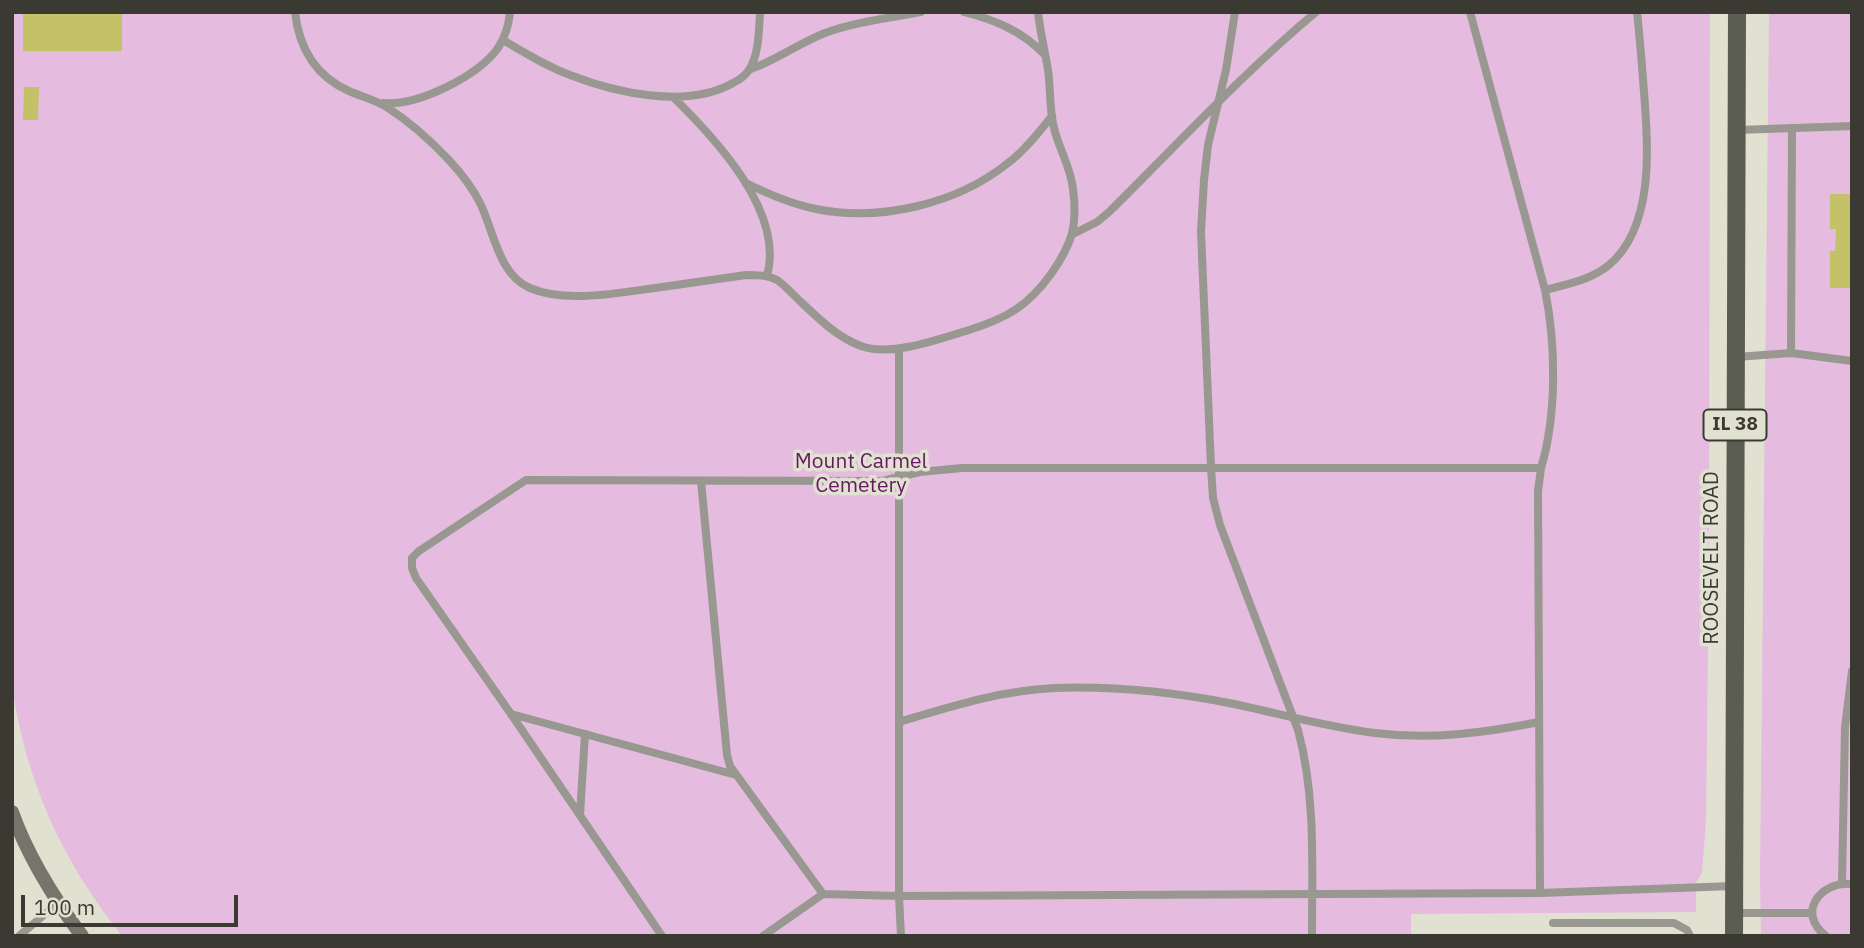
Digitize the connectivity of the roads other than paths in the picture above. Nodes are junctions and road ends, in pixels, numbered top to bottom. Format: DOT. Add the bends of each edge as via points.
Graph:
graph roads {
  1 [pos="295,12"];
  2 [pos="510,12"];
  3 [pos="760,12"];
  4 [pos="921,12"];
  5 [pos="964,12"];
  6 [pos="1038,12"];
  7 [pos="1235,12"];
  8 [pos="1315,12"];
  9 [pos="1470,12"];
  10 [pos="1637,12"];
  11 [pos="1737,12"];
  12 [pos="503,40"];
  13 [pos="1044,54"];
  14 [pos="751,69"];
  15 [pos="673,97"];
  16 [pos="379,103"];
  17 [pos="1218,104"];
  18 [pos="1052,116"];
  19 [pos="1852,126"];
  20 [pos="1791,128"];
  21 [pos="1737,130"];
  22 [pos="746,183"];
  23 [pos="1073,234"];
  24 [pos="767,276"];
  25 [pos="1545,290"];
  26 [pos="899,349"];
  27 [pos="1791,353"];
  28 [pos="1735,357"];
  29 [pos="1852,361"];
  30 [pos="1210,467"];
  31 [pos="1541,468"];
  32 [pos="899,477"];
  33 [pos="701,481"];
  34 [pos="1852,670"];
  35 [pos="511,714"];
  36 [pos="1292,717"];
  37 [pos="899,722"];
  38 [pos="1539,722"];
  39 [pos="585,734"];
  40 [pos="1848,752"];
  41 [pos="736,775"];
  42 [pos="12,811"];
  43 [pos="580,816"];
  44 [pos="1847,884"];
  45 [pos="1733,886"];
  46 [pos="1540,893"];
  47 [pos="823,894"];
  48 [pos="1312,895"];
  49 [pos="899,896"];
  50 [pos="58,903"];
  51 [pos="1734,913"];
  52 [pos="1812,913"];
  53 [pos="1553,923"];
  54 [pos="19,936"];
  55 [pos="82,936"];
  56 [pos="662,936"];
  57 [pos="763,936"];
  58 [pos="901,936"];
  59 [pos="1312,936"];
  60 [pos="1690,936"];
  61 [pos="1734,936"];
  62 [pos="1826,936"];
  1 -- 16 [label="lane" via="305,52 321,74"];
  2 -- 12 [label="lane"];
  3 -- 14 [label="lane"];
  4 -- 14 [label="lane" via="825,33"];
  5 -- 13 [label="lane" via="1018,32"];
  6 -- 13 [label="lane"];
  7 -- 17 [label="lane"];
  8 -- 17 [label="lane"];
  9 -- 25 [label="lane"];
  10 -- 25 [label="lane" via="1647,142 1638,218 1611,264 1587,278"];
  11 -- 21 [label="main road, ROOSEVELT ROAD / IL 38"];
  12 -- 15 [label="lane" via="581,79"];
  12 -- 16 [label="lane" via="479,66 445,87 407,102"];
  13 -- 18 [label="lane"];
  14 -- 15 [label="lane" via="720,89"];
  15 -- 22 [label="lane"];
  16 -- 24 [label="lane" via="439,149 463,175 504,264 527,287 577,295"];
  17 -- 23 [label="lane" via="1109,212"];
  17 -- 30 [label="lane" via="1208,145 1202,206"];
  18 -- 22 [label="lane" via="998,171 951,195 899,209 852,213 816,209"];
  18 -- 23 [label="lane" via="1073,187"];
  19 -- 20 [label="lane"];
  20 -- 21 [label="lane"];
  20 -- 27 [label="lane"];
  21 -- 28 [label="main road, ROOSEVELT ROAD / IL 38"];
  22 -- 24 [label="lane" via="767,228 771,254"];
  23 -- 26 [label="lane" via="1058,265 1021,307 978,327"];
  24 -- 26 [label="lane" via="849,340 873,349"];
  25 -- 31 [label="lane" via="1552,369 1549,430"];
  26 -- 32 [label="lane"];
  27 -- 28 [label="lane"];
  27 -- 29 [label="lane"];
  28 -- 45 [label="main road, ROOSEVELT ROAD / IL 38"];
  30 -- 31 [label="lane"];
  30 -- 32 [label="lane" via="941,469"];
  30 -- 36 [label="lane" via="1220,525"];
  31 -- 38 [label="lane"];
  32 -- 33 [label="lane" via="882,481"];
  32 -- 37 [label="lane"];
  33 -- 35 [label="lane" via="526,480 415,554 411,563 416,578"];
  33 -- 41 [label="lane" via="727,755"];
  34 -- 40 [label="lane" via="1845,726"];
  35 -- 39 [label="lane"];
  35 -- 43 [label="lane"];
  36 -- 37 [label="lane" via="1200,698 1054,688 974,700"];
  36 -- 38 [label="lane" via="1374,733 1422,736"];
  36 -- 48 [label="lane" via="1303,747 1308,784"];
  37 -- 49 [label="lane"];
  38 -- 46 [label="lane"];
  39 -- 41 [label="lane"];
  39 -- 43 [label="lane"];
  40 -- 44 [label="lane"];
  41 -- 47 [label="lane"];
  42 -- 50 [label="main road"];
  43 -- 56 [label="lane"];
  44 -- 52 [label="lane" via="1819,895"];
  45 -- 46 [label="lane"];
  45 -- 51 [label="main road, ROOSEVELT ROAD / IL 38"];
  46 -- 48 [label="lane"];
  47 -- 49 [label="lane"];
  47 -- 57 [label="lane"];
  48 -- 49 [label="lane"];
  48 -- 59 [label="lane"];
  49 -- 58 [label="lane"];
  50 -- 54 [label="lane"];
  50 -- 55 [label="main road"];
  51 -- 52 [label="lane"];
  51 -- 61 [label="main road, ROOSEVELT ROAD / IL 38"];
  52 -- 62 [label="lane"];
  53 -- 60 [label="lane" via="1674,923"];
}
